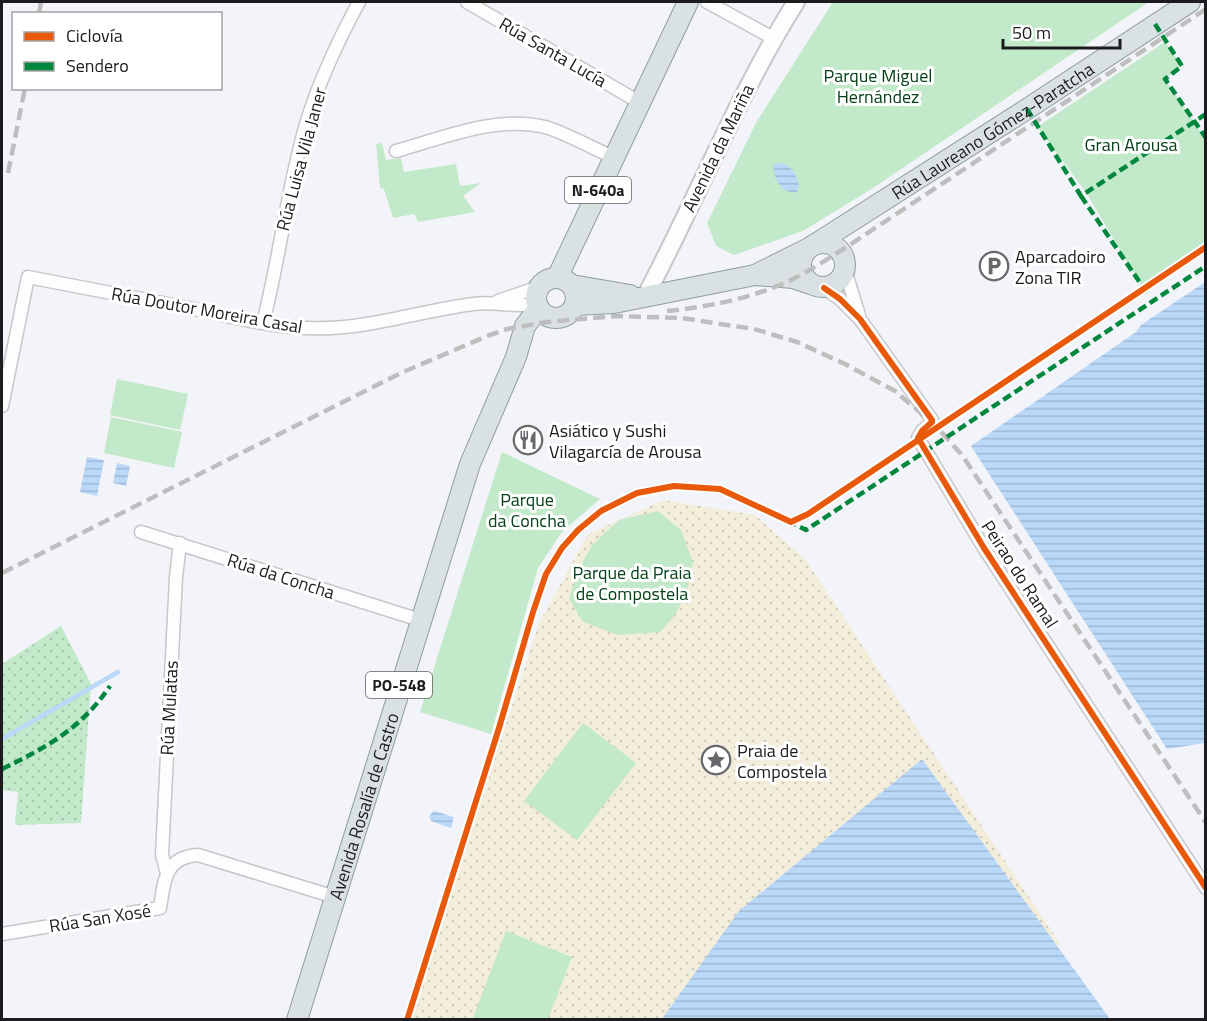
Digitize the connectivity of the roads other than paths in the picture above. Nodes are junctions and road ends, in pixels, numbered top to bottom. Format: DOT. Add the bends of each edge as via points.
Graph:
graph roads {
  1 [pos="359,2"];
  2 [pos="468,2"];
  3 [pos="688,2"];
  4 [pos="707,2"];
  5 [pos="796,2"];
  6 [pos="1190,2"];
  7 [pos="773,38"];
  8 [pos="639,102"];
  9 [pos="396,151"];
  10 [pos="613,157"];
  11 [pos="853,221"];
  12 [pos="812,246"];
  13 [pos="844,263"];
  14 [pos="755,275"];
  15 [pos="818,286"];
  16 [pos="568,289"];
  17 [pos="645,297"];
  18 [pos="541,304"];
  19 [pos="860,319"];
  20 [pos="264,323"];
  21 [pos="2,406"];
  22 [pos="141,532"];
  23 [pos="180,543"];
  24 [pos="420,620"];
  25 [pos="167,873"];
  26 [pos="1206,888"];
  27 [pos="335,897"];
  28 [pos="2,934"];
  29 [pos="297,1020"];
  1 -- 20 [label="street, Rúa Luisa Vila Janer" via="332,54 306,124"];
  2 -- 8 [label="street, Rúa Santa Lucía"];
  3 -- 8 [label="main road, N-640a"];
  4 -- 7 [label="street"];
  5 -- 7 [label="street, Avenida da Mariña"];
  6 -- 11 [label="main road, Rúa Laureano Gómez-Paratcha"];
  7 -- 17 [label="street, Avenida da Mariña"];
  8 -- 10 [label="main road, N-640a"];
  9 -- 10 [label="street" via="508,123 546,128"];
  10 -- 16 [label="main road, N-640a"];
  11 -- 12 [label="main road, Rúa Laureano Gómez-Paratcha"];
  11 -- 13 [label="main road" via="846,238"];
  12 -- 13 [label="main road" via="831,244"];
  12 -- 14 [label="main road, Rúa Laureano Gómez-Paratcha"];
  12 -- 15 [label="main road" via="804,253 801,267 802,273"];
  13 -- 15 [label="main road" via="838,282"];
  13 -- 19 [label="street, Peirao do Ramal"];
  14 -- 15 [label="main road" via="794,278"];
  14 -- 17 [label="main road"];
  15 -- 19 [label="street, Peirao do Ramal" via="840,299"];
  16 -- 17 [label="main road"];
  16 -- 18 [label="main road" via="546,280"];
  16 -- 18 [label="main road" via="568,314 562,317"];
  18 -- 20 [label="street, Rúa Doutor Moreira Casal" via="494,302 341,327"];
  18 -- 24 [label="main road, Avenida Rosalía de Castro / PO-548" via="525,326 516,357 475,447"];
  19 -- 26 [label="street, Peirao do Ramal" via="932,420 918,438 984,548"];
  20 -- 21 [label="street, Rúa Doutor Moreira Casal" via="28,277"];
  22 -- 23 [label="street, Rúa da Concha"];
  23 -- 24 [label="street, Rúa da Concha"];
  23 -- 25 [label="street, Rúa Mulatas" via="164,802 162,855"];
  24 -- 27 [label="main road, Avenida Rosalía de Castro / PO-548"];
  25 -- 27 [label="street" via="179,859 198,855"];
  25 -- 28 [label="street, Rúa San Xosé" via="160,908"];
  27 -- 29 [label="main road, Avenida Rosalía de Castro / PO-548"];
}
